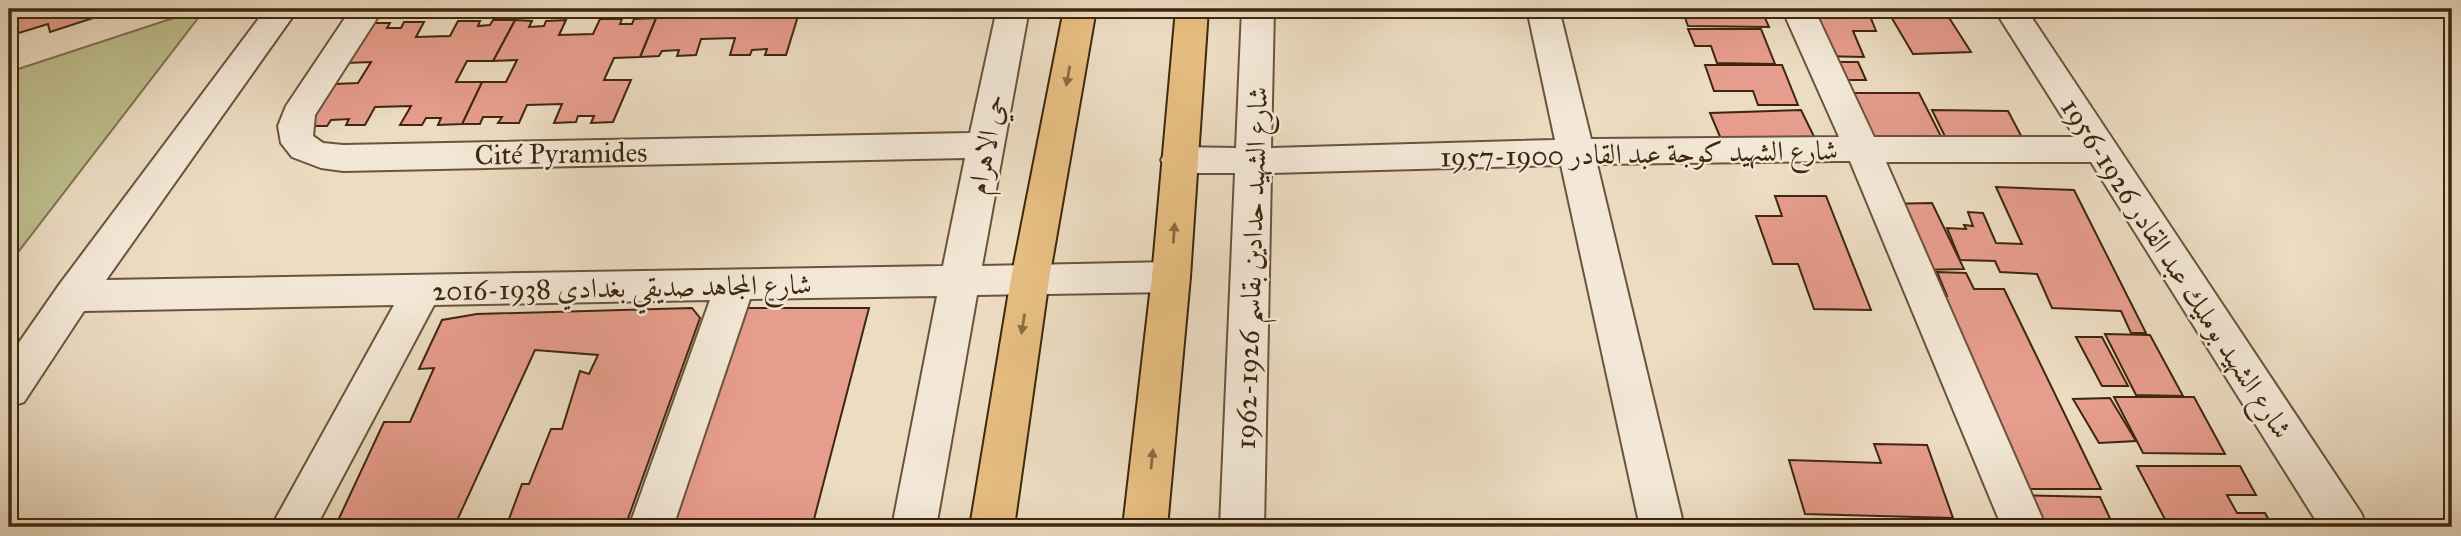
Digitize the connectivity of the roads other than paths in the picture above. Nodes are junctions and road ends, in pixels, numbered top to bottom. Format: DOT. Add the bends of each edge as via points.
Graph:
graph roads {
  1 [pos="282,9"];
  2 [pos="367,9"];
  3 [pos="1013,9"];
  4 [pos="1080,9"];
  5 [pos="1192,9"];
  6 [pos="1258,9"];
  7 [pos="1543,9"];
  8 [pos="1798,9"];
  9 [pos="2010,9"];
  10 [pos="984,145"];
  11 [pos="1862,148"];
  12 [pos="2100,150"];
  13 [pos="1576,152"];
  14 [pos="1179,160"];
  15 [pos="1255,162"];
  16 [pos="1171,277"];
  17 [pos="962,279"];
  18 [pos="1030,279"];
  19 [pos="735,285"];
  20 [pos="422,291"];
  21 [pos="73,296"];
  22 [pos="11,383"];
  23 [pos="293,527"];
  24 [pos="651,527"];
  25 [pos="914,527"];
  26 [pos="992,527"];
  27 [pos="1145,527"];
  28 [pos="1242,527"];
  29 [pos="1662,527"];
  30 [pos="2024,527"];
  31 [pos="2346,527"];
  1 -- 21 [label="street"];
  2 -- 10 [label="street, Cité Pyramides" via="293,128 296,141 323,157"];
  3 -- 10 [label="street, حي الاهرام"];
  4 -- 18 [label="main road, one-way"];
  5 -- 14 [label="main road"];
  6 -- 15 [label="street, شارع الشهيد حدادين بقاسم 1926-1962"];
  7 -- 13 [label="street"];
  8 -- 11 [label="street"];
  9 -- 12 [label="street, شارع الشهيد بومليك عبد القادر 1926-1956"];
  10 -- 17 [label="street, حي الاهرام"];
  11 -- 12 [label="street, شارع الشهيد كوجة عبد القادر 1900-1957"];
  11 -- 13 [label="street, شارع الشهيد كوجة عبد القادر 1900-1957"];
  11 -- 30 [label="street"];
  12 -- 31 [label="street, شارع الشهيد بومليك عبد القادر 1926-1956"];
  13 -- 15 [label="street, شارع الشهيد كوجة عبد القادر 1900-1957"];
  13 -- 29 [label="street"];
  14 -- 15 [label="street, شارع الشهيد كوجة عبد القادر 1900-1957"];
  16 -- 14 [label="main road, one-way"];
  15 -- 28 [label="street, شارع الشهيد حدادين بقاسم 1926-1962"];
  16 -- 18 [label="street, شارع المجاهد صديقي بغدادي 1938-2016"];
  27 -- 16 [label="main road, one-way"];
  17 -- 18 [label="street, شارع المجاهد صديقي بغدادي 1938-2016"];
  17 -- 19 [label="street, شارع المجاهد صديقي بغدادي 1938-2016"];
  17 -- 25 [label="street, حي الاهرام"];
  18 -- 26 [label="main road, one-way"];
  19 -- 20 [label="street, شارع المجاهد صديقي بغدادي 1938-2016"];
  19 -- 24 [label="street"];
  20 -- 21 [label="street, شارع المجاهد صديقي بغدادي 1938-2016"];
  20 -- 23 [label="street"];
  21 -- 22 [label="street"];
}
